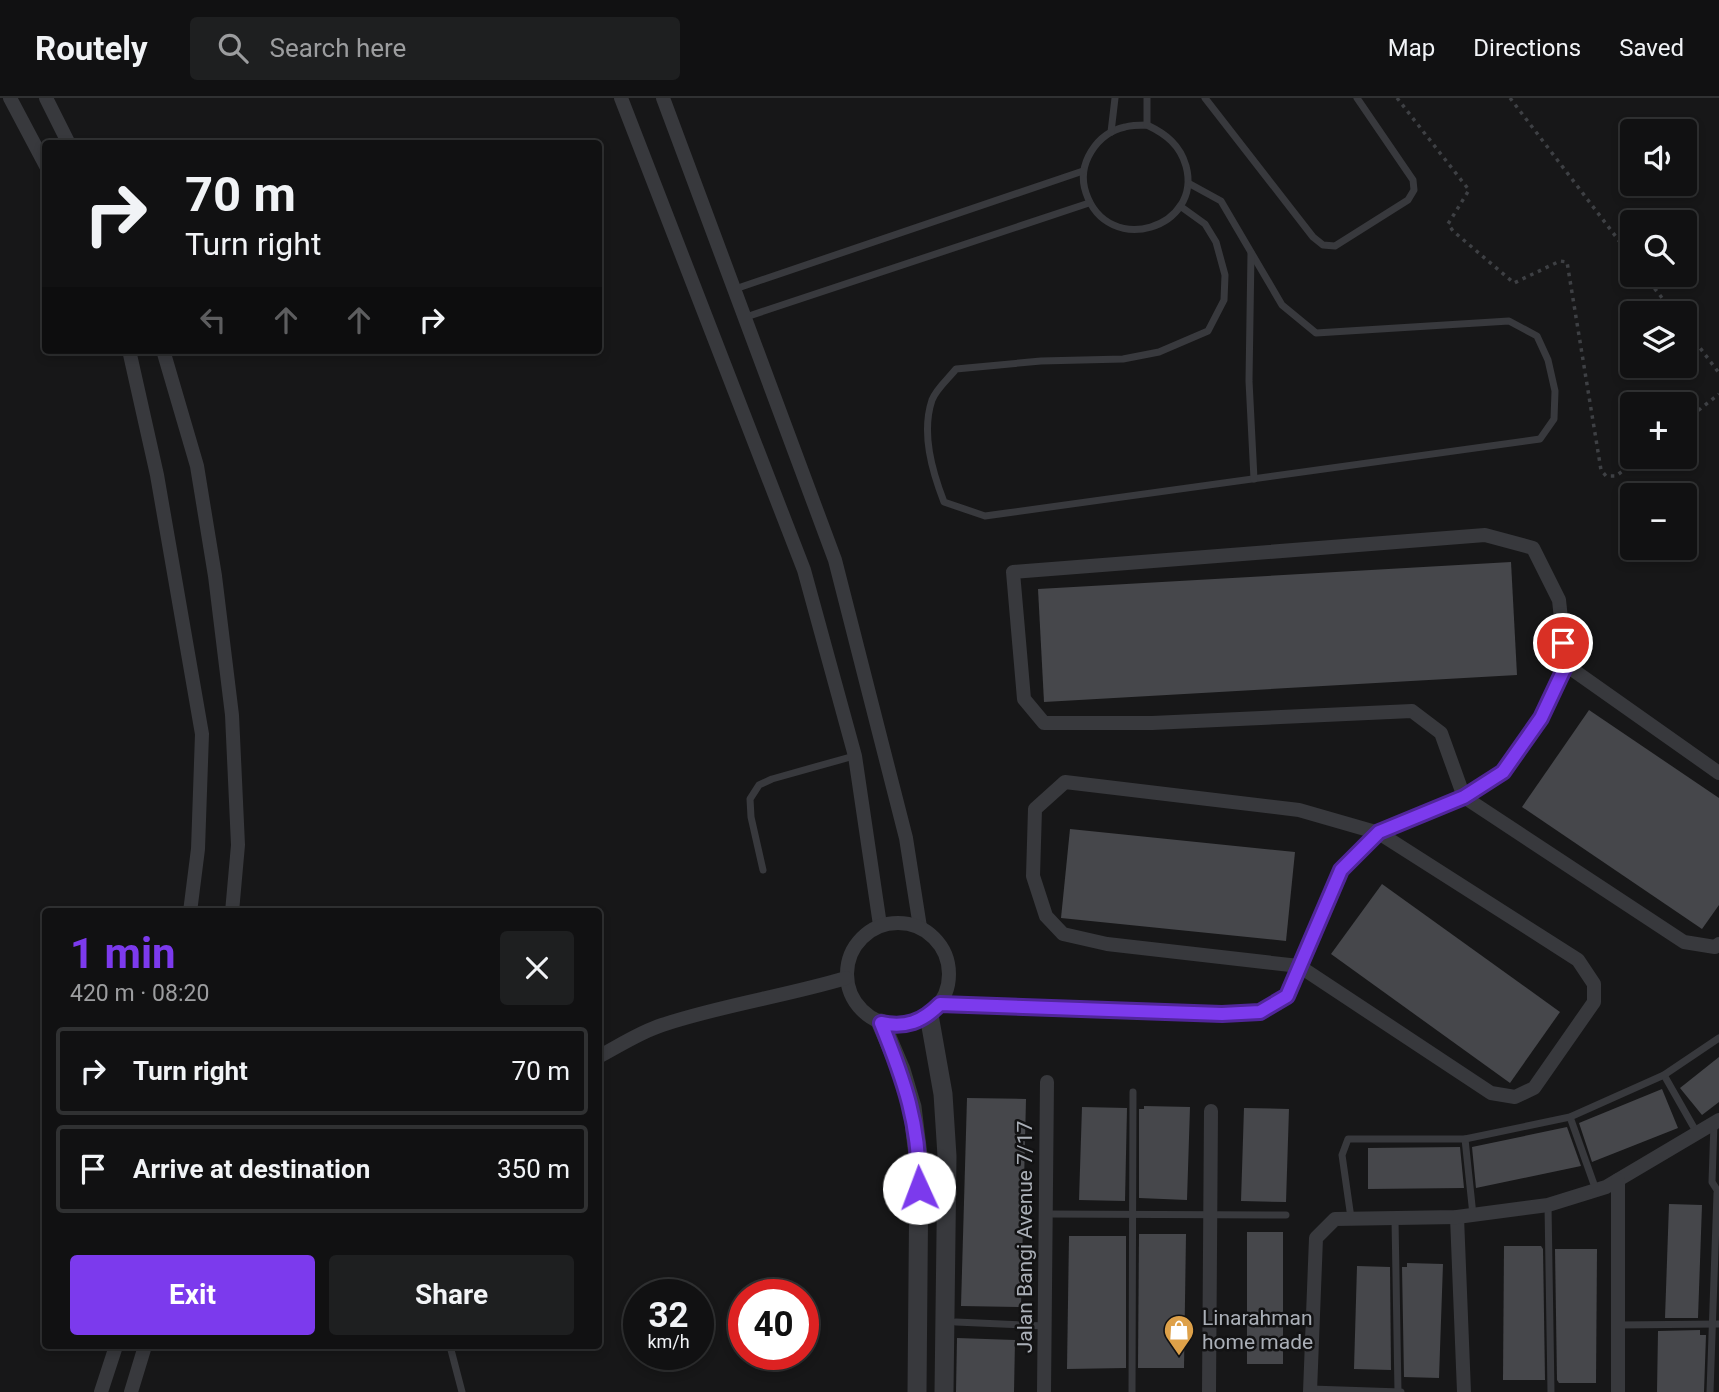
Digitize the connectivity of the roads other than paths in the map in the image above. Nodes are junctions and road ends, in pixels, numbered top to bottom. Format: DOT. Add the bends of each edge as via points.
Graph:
graph roads {
  1 [pos="10,98"];
  2 [pos="46,98"];
  3 [pos="621,98"];
  4 [pos="663,98"];
  5 [pos="1115,98"];
  6 [pos="1147,98"];
  7 [pos="1205,98"];
  8 [pos="1357,98"];
  9 [pos="1147,125"];
  10 [pos="1111,132"];
  11 [pos="67,140"];
  12 [pos="42,158"];
  13 [pos="1083,171"];
  14 [pos="1190,184"];
  15 [pos="1089,203"];
  16 [pos="1180,206"];
  17 [pos="1251,253"];
  18 [pos="735,289"];
  19 [pos="746,317"];
  20 [pos="130,354"];
  21 [pos="164,354"];
  22 [pos="1254,479"];
  23 [pos="1566,665"];
  24 [pos="855,756"];
  25 [pos="1719,773"];
  26 [pos="1464,797"];
  27 [pos="1379,832"];
  28 [pos="763,870"];
  29 [pos="191,908"];
  30 [pos="232,908"];
  31 [pos="880,925"];
  32 [pos="920,926"];
  33 [pos="1719,944"];
  34 [pos="1299,966"];
  35 [pos="846,978"];
  36 [pos="934,1010"];
  37 [pos="881,1023"];
  38 [pos="1719,1038"];
  39 [pos="602,1055"];
  40 [pos="1664,1075"];
  41 [pos="1047,1082"];
  42 [pos="1133,1091"];
  43 [pos="1211,1111"];
  44 [pos="1570,1117"];
  45 [pos="1716,1122"];
  46 [pos="1698,1134"];
  47 [pos="1465,1139"];
  48 [pos="1618,1180"];
  49 [pos="1596,1190"];
  50 [pos="1718,1193"];
  51 [pos="1548,1205"];
  52 [pos="1046,1214"];
  53 [pos="1133,1214"];
  54 [pos="1210,1215"];
  55 [pos="1286,1215"];
  56 [pos="1473,1215"];
  57 [pos="1457,1217"];
  58 [pos="1395,1218"];
  59 [pos="1351,1219"];
  60 [pos="957,1322"];
  61 [pos="1716,1324"];
  62 [pos="1618,1325"];
  63 [pos="1045,1326"];
  64 [pos="115,1349"];
  65 [pos="144,1349"];
  66 [pos="451,1349"];
  67 [pos="1310,1390"];
  68 [pos="101,1392"];
  69 [pos="131,1392"];
  70 [pos="462,1392"];
  71 [pos="917,1392"];
  72 [pos="944,1392"];
  73 [pos="1044,1392"];
  74 [pos="1132,1392"];
  75 [pos="1209,1392"];
  76 [pos="1399,1392"];
  77 [pos="1464,1392"];
  78 [pos="1551,1392"];
  79 [pos="1618,1392"];
  80 [pos="1710,1392"];
  1 -- 12 [label="street"];
  2 -- 11 [label="street"];
  3 -- 24 [label="street" via="804,570"];
  4 -- 18 [label="street"];
  5 -- 10 [label="lane"];
  6 -- 9 [label="lane"];
  7 -- 8 [label="lane" via="1313,237 1323,245 1335,246 1408,200 1415,190 1413,180"];
  9 -- 10 [label="lane"];
  9 -- 14 [label="lane" via="1174,141"];
  10 -- 13 [label="lane" via="1088,155"];
  13 -- 15 [label="lane"];
  13 -- 18 [label="lane"];
  14 -- 16 [label="lane"];
  14 -- 17 [label="lane" via="1221,201"];
  15 -- 16 [label="lane" via="1115,227 1133,230 1152,228"];
  15 -- 19 [label="lane"];
  16 -- 22 [label="lane" via="1205,224 1216,242 1225,275 1224,300 1209,331 1159,352 1123,359 956,369 933,398 931,467 944,502 985,516"];
  17 -- 22 [label="lane" via="1249,380"];
  17 -- 22 [label="lane" via="1282,305 1316,333 1509,321 1537,336 1555,391 1553,419 1540,439"];
  18 -- 19 [label="street"];
  19 -- 32 [label="street" via="835,560 905,838"];
  20 -- 29 [label="street" via="158,475 202,734 198,849"];
  21 -- 30 [label="street" via="197,466 219,601 232,715 237,819"];
  23 -- 25 [label="street"];
  23 -- 26 [label="street" via="1541,718 1503,772"];
  23 -- 26 [label="street" via="1559,600 1533,548 1485,535 1013,572 1024,699 1044,723 1152,723 1412,711 1441,733"];
  24 -- 28 [label="lane" via="759,785 750,799"];
  24 -- 31 [label="street"];
  26 -- 27 [label="street"];
  26 -- 33 [label="street" via="1684,942"];
  27 -- 34 [label="street" via="1341,870"];
  27 -- 34 [label="street" via="1578,960 1594,984 1594,1002 1534,1088 1515,1097 1490,1093"];
  27 -- 34 [label="street" via="1299,810 1065,782 1035,809 1032,876 1046,916 1063,934 1107,944"];
  31 -- 32 [label="street"];
  31 -- 35 [label="street" via="851,952"];
  32 -- 36 [label="street" via="946,952 950,969 948,988"];
  34 -- 36 [label="street" via="1287,996 1260,1012"];
  35 -- 37 [label="street" via="857,1005"];
  35 -- 39 [label="street" via="659,1026"];
  36 -- 37 [label="street" via="906,1025"];
  36 -- 72 [label="street" via="947,1156"];
  37 -- 71 [label="street" via="912,1107 919,1163"];
  38 -- 40 [label="lane"];
  40 -- 44 [label="lane"];
  40 -- 46 [label="lane"];
  41 -- 52 [label="street, Jalan Bangi Avenue 7/17"];
  42 -- 53 [label="lane"];
  43 -- 54 [label="street"];
  44 -- 47 [label="lane"];
  44 -- 49 [label="lane"];
  45 -- 46 [label="street"];
  45 -- 50 [label="lane" via="1712,1182"];
  46 -- 48 [label="street"];
  47 -- 56 [label="lane"];
  47 -- 59 [label="lane" via="1348,1139 1342,1155"];
  48 -- 49 [label="street"];
  48 -- 62 [label="street"];
  49 -- 51 [label="street"];
  50 -- 61 [label="lane"];
  51 -- 56 [label="street"];
  51 -- 78 [label="lane"];
  52 -- 53 [label="lane"];
  52 -- 63 [label="street, Jalan Bangi Avenue 7/17"];
  53 -- 54 [label="lane"];
  53 -- 74 [label="lane"];
  54 -- 55 [label="lane"];
  54 -- 75 [label="street"];
  56 -- 57 [label="street"];
  57 -- 58 [label="street"];
  57 -- 77 [label="street"];
  58 -- 59 [label="street"];
  58 -- 76 [label="lane"];
  59 -- 67 [label="street" via="1335,1219 1316,1238"];
  60 -- 63 [label="lane"];
  61 -- 62 [label="lane"];
  61 -- 80 [label="lane"];
  62 -- 79 [label="street"];
  63 -- 73 [label="street, Jalan Bangi Avenue 7/17"];
  64 -- 68 [label="street"];
  65 -- 69 [label="street"];
  66 -- 70 [label="lane"];
  67 -- 76 [label="lane"];
}
